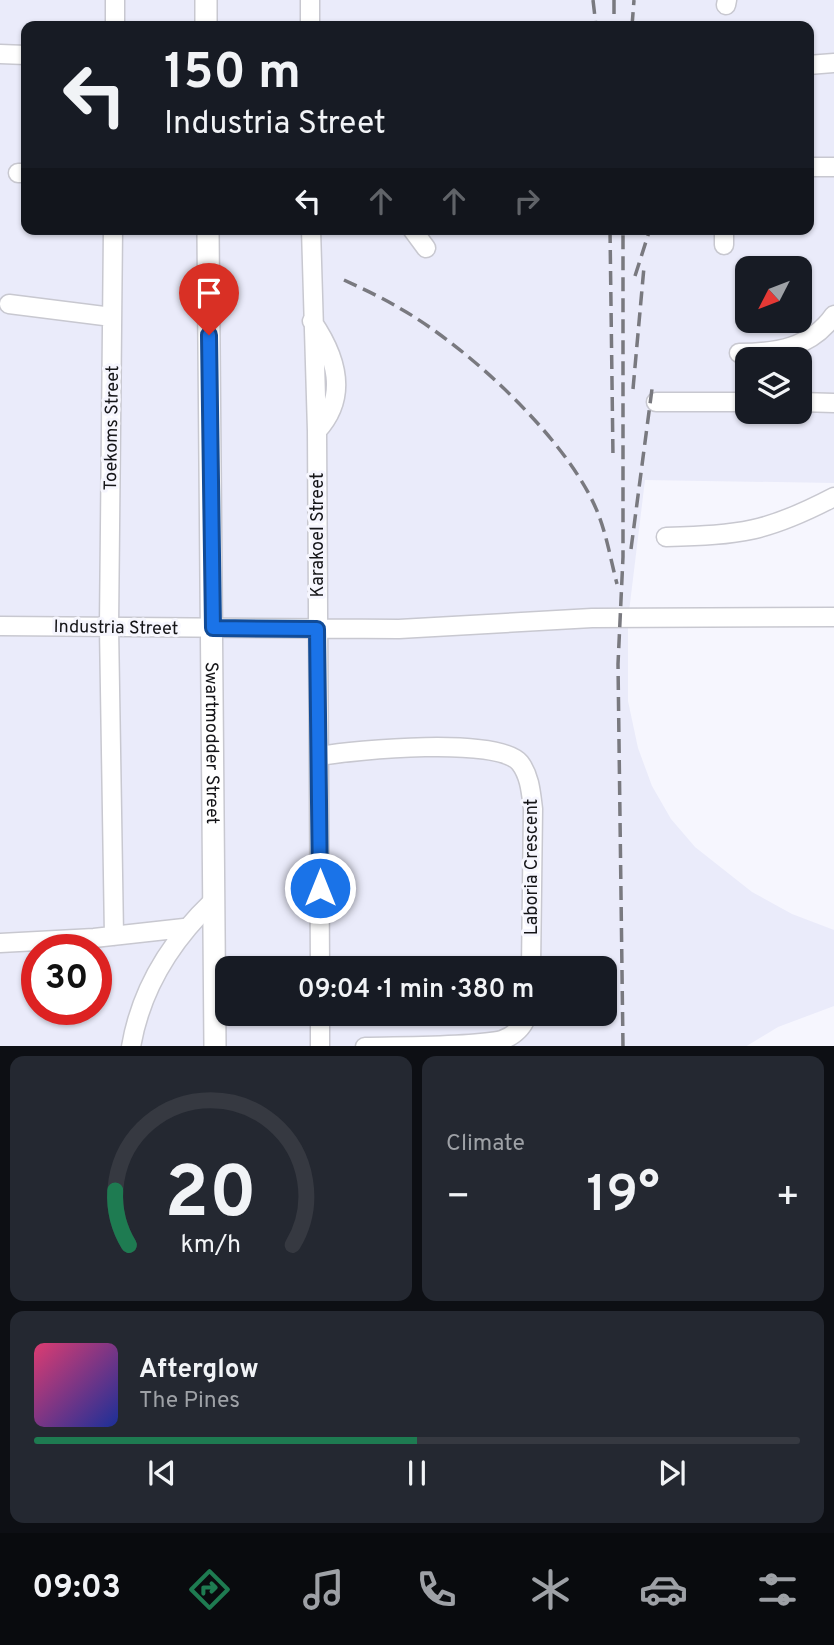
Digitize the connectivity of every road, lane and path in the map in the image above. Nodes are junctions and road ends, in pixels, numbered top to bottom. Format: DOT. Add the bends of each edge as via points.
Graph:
graph roads {
  1 [pos="115,0"];
  2 [pos="206,0"];
  3 [pos="310,0"];
  4 [pos="115,21"];
  5 [pos="206,21"];
  6 [pos="310,21"];
  7 [pos="0,54"];
  8 [pos="21,55"];
  9 [pos="834,63"];
  10 [pos="814,65"];
  11 [pos="814,167"];
  12 [pos="834,167"];
  13 [pos="113,235"];
  14 [pos="208,235"];
  15 [pos="311,235"];
  16 [pos="416,235"];
  17 [pos="426,248"];
  18 [pos="9,304"];
  19 [pos="834,315"];
  20 [pos="112,317"];
  21 [pos="794,347"];
  22 [pos="656,402"];
  23 [pos="735,402"];
  24 [pos="812,402"];
  25 [pos="834,403"];
  26 [pos="834,497"];
  27 [pos="666,537"];
  28 [pos="834,617"];
  29 [pos="0,626"];
  30 [pos="109,627"];
  31 [pos="213,628"];
  32 [pos="317,629"];
  33 [pos="320,756"];
  34 [pos="213,901"];
  35 [pos="184,928"];
  36 [pos="114,936"];
  37 [pos="0,943"];
  38 [pos="320,956"];
  39 [pos="531,956"];
  40 [pos="320,1026"];
  41 [pos="522,1026"];
  42 [pos="131,1046"];
  43 [pos="215,1046"];
  44 [pos="320,1046"];
  45 [pos="365,1046"];
  1 -- 4 [label="street"];
  2 -- 5 [label="main road"];
  3 -- 6 [label="street"];
  7 -- 8 [label="street"];
  9 -- 10 [label="street"];
  11 -- 12 [label="street"];
  13 -- 20 [label="street, Toekoms Street"];
  14 -- 31 [label="main road, Swartmodder Street"];
  15 -- 32 [label="street, Karakoel Street"];
  16 -- 17 [label="street"];
  18 -- 20 [label="street"];
  19 -- 21 [label="street"];
  20 -- 30 [label="street, Toekoms Street"];
  22 -- 23 [label="street"];
  24 -- 25 [label="street"];
  26 -- 27 [label="street" via="795,518 754,532"];
  28 -- 32 [label="street, Industria Street" via="592,618"];
  29 -- 30 [label="street, Industria Street"];
  30 -- 31 [label="street, Industria Street"];
  30 -- 36 [label="street, Toekoms Street"];
  31 -- 32 [label="street, Industria Street"];
  31 -- 34 [label="main road, Swartmodder Street"];
  32 -- 33 [label="street, Karakoel Street"];
  33 -- 38 [label="street, Karakoel Street"];
  33 -- 39 [label="street, Laboria Crescent" via="469,747 503,753 520,762 533,809"];
  34 -- 35 [label="street"];
  34 -- 43 [label="main road, Swartmodder Street"];
  35 -- 36 [label="street"];
  35 -- 42 [label="street" via="151,984"];
  36 -- 37 [label="street"];
  40 -- 44 [label="street"];
  41 -- 45 [label="street" via="512,1035 488,1043"];
}
